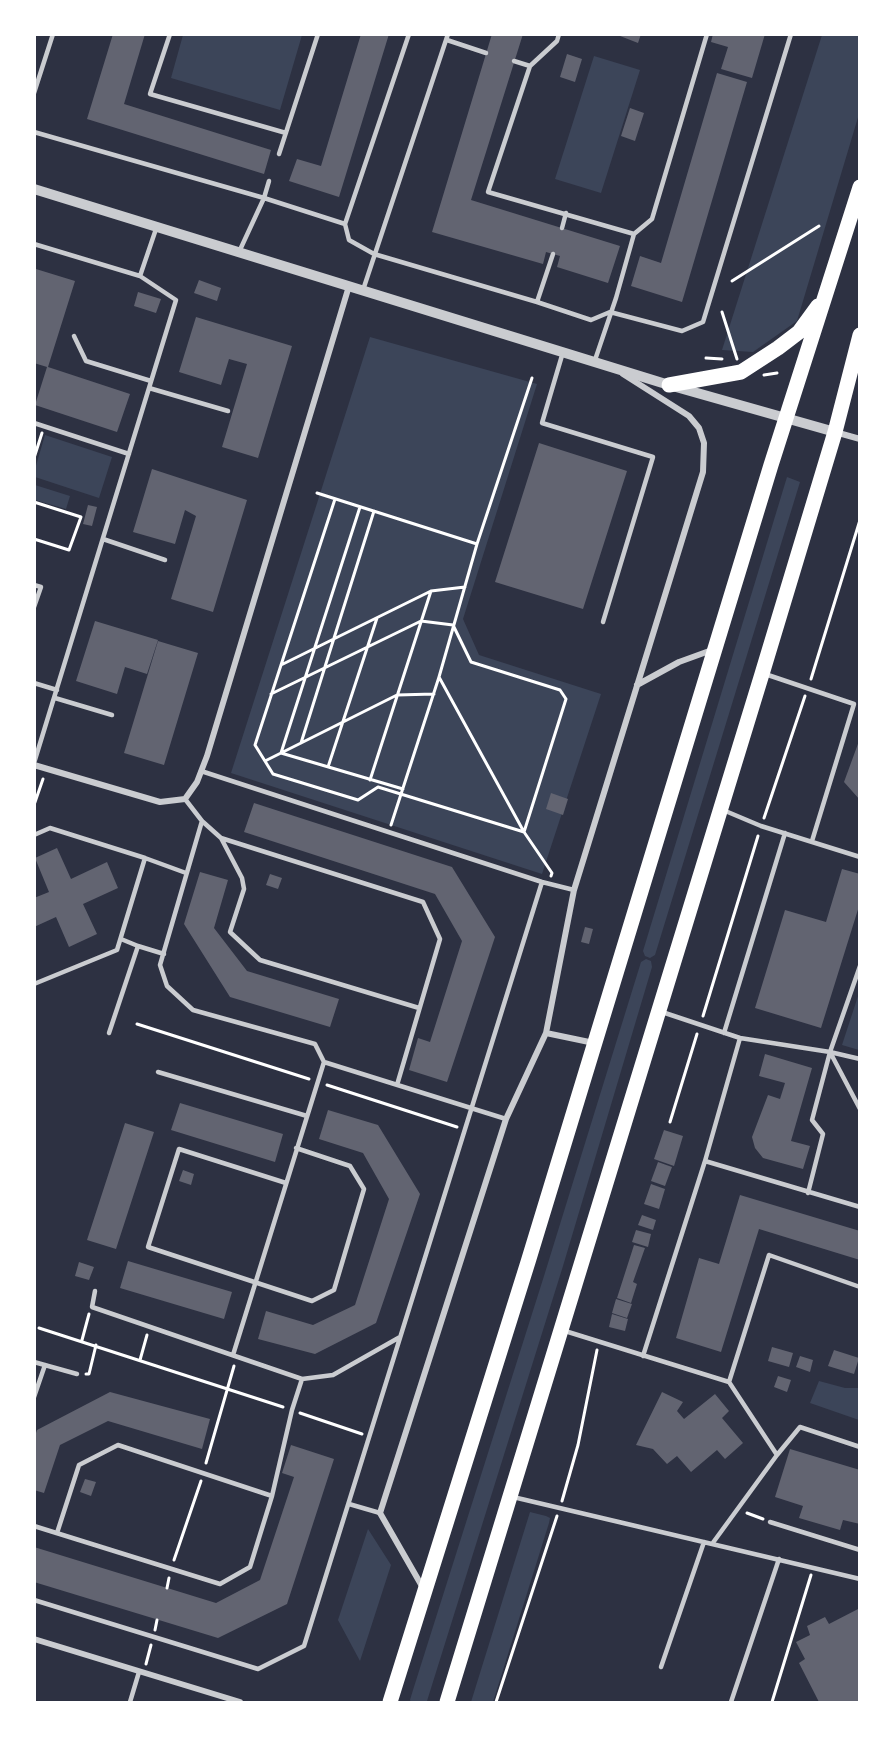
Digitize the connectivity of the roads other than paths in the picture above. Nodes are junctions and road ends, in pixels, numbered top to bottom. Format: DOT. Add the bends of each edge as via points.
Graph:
graph roads {
  1 [pos="170,34"];
  2 [pos="318,34"];
  3 [pos="409,34"];
  4 [pos="559,34"];
  5 [pos="707,34"];
  6 [pos="791,34"];
  7 [pos="52,35"];
  8 [pos="448,37"];
  9 [pos="486,53"];
  10 [pos="514,61"];
  11 [pos="530,66"];
  12 [pos="34,93"];
  13 [pos="34,132"];
  14 [pos="286,133"];
  15 [pos="279,154"];
  16 [pos="269,181"];
  17 [pos="860,187"];
  18 [pos="35,193"];
  19 [pos="264,198"];
  20 [pos="566,213"];
  21 [pos="345,224"];
  22 [pos="157,226"];
  23 [pos="562,228"];
  24 [pos="634,234"];
  25 [pos="34,244"];
  26 [pos="239,252"];
  27 [pos="374,254"];
  28 [pos="553,254"];
  29 [pos="140,276"];
  30 [pos="349,286"];
  31 [pos="363,290"];
  32 [pos="825,297"];
  33 [pos="537,302"];
  34 [pos="610,312"];
  35 [pos="860,335"];
  36 [pos="74,336"];
  37 [pos="563,352"];
  38 [pos="594,361"];
  39 [pos="611,367"];
  40 [pos="151,381"];
  41 [pos="669,385"];
  42 [pos="149,388"];
  43 [pos="228,411"];
  44 [pos="786,419"];
  45 [pos="34,423"];
  46 [pos="835,432"];
  47 [pos="860,440"];
  48 [pos="129,454"];
  49 [pos="103,539"];
  50 [pos="165,560"];
  51 [pos="34,585"];
  52 [pos="34,607"];
  53 [pos="603,622"];
  54 [pos="716,649"];
  55 [pos="762,674"];
  56 [pos="34,683"];
  57 [pos="637,685"];
  58 [pos="57,690"];
  59 [pos="55,698"];
  60 [pos="857,705"];
  61 [pos="112,715"];
  62 [pos="34,764"];
  63 [pos="201,771"];
  64 [pos="185,799"];
  65 [pos="721,810"];
  66 [pos="202,821"];
  67 [pos="785,833"];
  68 [pos="34,835"];
  69 [pos="221,838"];
  70 [pos="812,841"];
  71 [pos="860,857"];
  72 [pos="145,858"];
  73 [pos="186,873"];
  74 [pos="545,883"];
  75 [pos="573,890"];
  76 [pos="121,939"];
  77 [pos="138,946"];
  78 [pos="164,954"];
  79 [pos="860,966"];
  80 [pos="34,984"];
  81 [pos="418,1008"];
  82 [pos="660,1011"];
  83 [pos="109,1033"];
  84 [pos="546,1033"];
  85 [pos="724,1034"];
  86 [pos="740,1038"];
  87 [pos="595,1043"];
  88 [pos="830,1052"];
  89 [pos="860,1059"];
  90 [pos="324,1062"];
  91 [pos="158,1072"];
  92 [pos="397,1085"];
  93 [pos="472,1108"];
  94 [pos="860,1109"];
  95 [pos="306,1116"];
  96 [pos="506,1119"];
  97 [pos="296,1148"];
  98 [pos="705,1161"];
  99 [pos="286,1183"];
  100 [pos="808,1193"];
  101 [pos="860,1207"];
  102 [pos="255,1283"];
  103 [pos="860,1287"];
  104 [pos="94,1291"];
  105 [pos="562,1330"];
  106 [pos="400,1337"];
  107 [pos="233,1355"];
  108 [pos="643,1356"];
  109 [pos="34,1362"];
  110 [pos="45,1365"];
  111 [pos="77,1374"];
  112 [pos="303,1379"];
  113 [pos="729,1382"];
  114 [pos="34,1397"];
  115 [pos="860,1447"];
  116 [pos="777,1455"];
  117 [pos="272,1496"];
  118 [pos="511,1496"];
  119 [pos="349,1503"];
  120 [pos="380,1513"];
  121 [pos="770,1522"];
  122 [pos="34,1526"];
  123 [pos="57,1533"];
  124 [pos="704,1542"];
  125 [pos="712,1544"];
  126 [pos="860,1550"];
  127 [pos="778,1559"];
  128 [pos="860,1580"];
  129 [pos="425,1591"];
  130 [pos="34,1600"];
  131 [pos="34,1639"];
  132 [pos="661,1667"];
  133 [pos="141,1672"];
  134 [pos="130,1702"];
  135 [pos="240,1702"];
  136 [pos="390,1702"];
  137 [pos="447,1702"];
  138 [pos="731,1702"];
  1 -- 14 [label="lane" via="150,94"];
  2 -- 14 [label="lane"];
  3 -- 21 [label="lane"];
  4 -- 11 [label="lane"];
  5 -- 24 [label="lane" via="652,219"];
  6 -- 34 [label="lane" via="703,322 682,331"];
  7 -- 12 [label="lane"];
  8 -- 9 [label="lane"];
  8 -- 27 [label="lane"];
  10 -- 11 [label="lane"];
  11 -- 20 [label="lane" via="488,192"];
  13 -- 19 [label="lane"];
  14 -- 15 [label="lane"];
  16 -- 19 [label="lane"];
  17 -- 32 [label="main road"];
  18 -- 22 [label="street"];
  19 -- 21 [label="lane"];
  19 -- 26 [label="lane"];
  20 -- 23 [label="lane"];
  20 -- 24 [label="lane"];
  21 -- 27 [label="lane" via="349,240"];
  22 -- 26 [label="street"];
  22 -- 29 [label="lane"];
  24 -- 34 [label="lane"];
  25 -- 29 [label="lane"];
  26 -- 30 [label="street"];
  27 -- 31 [label="lane"];
  27 -- 33 [label="lane"];
  28 -- 33 [label="lane"];
  29 -- 40 [label="lane" via="176,300"];
  30 -- 31 [label="street"];
  30 -- 63 [label="street"];
  31 -- 37 [label="street"];
  32 -- 41 [label="main road" via="799,332 741,372"];
  32 -- 44 [label="main road"];
  33 -- 34 [label="lane" via="591,320"];
  34 -- 38 [label="lane"];
  35 -- 46 [label="main road"];
  36 -- 40 [label="lane" via="86,361"];
  37 -- 38 [label="street"];
  37 -- 53 [label="lane" via="542,423 653,457"];
  38 -- 39 [label="street"];
  39 -- 41 [label="street"];
  39 -- 57 [label="street" via="689,416 704,443 703,472"];
  40 -- 42 [label="lane"];
  41 -- 44 [label="street"];
  42 -- 43 [label="lane"];
  42 -- 48 [label="lane"];
  44 -- 46 [label="street"];
  44 -- 54 [label="main road"];
  45 -- 48 [label="lane"];
  46 -- 47 [label="street"];
  46 -- 55 [label="main road"];
  48 -- 49 [label="lane"];
  49 -- 50 [label="lane"];
  49 -- 58 [label="lane"];
  51 -- 52 [label="lane" via="41,587"];
  54 -- 57 [label="street" via="679,662"];
  54 -- 87 [label="main road"];
  55 -- 60 [label="lane"];
  55 -- 65 [label="main road"];
  56 -- 58 [label="lane"];
  57 -- 75 [label="street"];
  58 -- 59 [label="lane"];
  59 -- 61 [label="lane"];
  59 -- 62 [label="lane"];
  60 -- 70 [label="lane"];
  62 -- 64 [label="street" via="160,802"];
  63 -- 64 [label="street"];
  63 -- 74 [label="lane"];
  64 -- 66 [label="lane"];
  65 -- 67 [label="lane"];
  65 -- 82 [label="main road"];
  66 -- 69 [label="lane"];
  66 -- 73 [label="lane"];
  67 -- 70 [label="lane"];
  67 -- 85 [label="lane"];
  68 -- 72 [label="lane" via="50,828"];
  69 -- 81 [label="lane" via="244,883 230,932 260,960"];
  69 -- 81 [label="lane" via="423,902 440,939"];
  70 -- 71 [label="lane"];
  72 -- 73 [label="lane"];
  72 -- 76 [label="lane"];
  73 -- 78 [label="lane"];
  74 -- 75 [label="lane"];
  74 -- 93 [label="lane"];
  75 -- 84 [label="street"];
  76 -- 77 [label="lane"];
  76 -- 80 [label="lane" via="117,950"];
  77 -- 78 [label="lane"];
  77 -- 83 [label="lane"];
  78 -- 90 [label="lane" via="160,965 166,986 193,1010 315,1044"];
  79 -- 88 [label="lane"];
  81 -- 92 [label="lane"];
  82 -- 85 [label="lane"];
  82 -- 105 [label="main road"];
  84 -- 87 [label="street"];
  84 -- 96 [label="street"];
  85 -- 86 [label="lane"];
  86 -- 88 [label="lane"];
  86 -- 98 [label="lane"];
  87 -- 129 [label="main road"];
  88 -- 89 [label="lane"];
  88 -- 94 [label="lane"];
  88 -- 100 [label="lane" via="812,1120 823,1134"];
  90 -- 92 [label="lane"];
  90 -- 95 [label="lane"];
  91 -- 95 [label="lane"];
  92 -- 93 [label="lane"];
  93 -- 96 [label="lane"];
  93 -- 106 [label="lane"];
  95 -- 97 [label="lane"];
  96 -- 120 [label="street"];
  97 -- 99 [label="lane"];
  97 -- 102 [label="lane" via="350,1166 363,1189 334,1290 312,1301"];
  98 -- 100 [label="lane"];
  98 -- 108 [label="lane"];
  99 -- 102 [label="lane"];
  99 -- 102 [label="lane" via="179,1149 148,1247"];
  100 -- 101 [label="lane"];
  102 -- 107 [label="lane"];
  103 -- 113 [label="lane" via="769,1255"];
  104 -- 107 [label="lane" via="92,1307"];
  105 -- 108 [label="lane"];
  105 -- 118 [label="main road"];
  106 -- 112 [label="lane" via="333,1375"];
  106 -- 119 [label="lane"];
  107 -- 112 [label="lane"];
  108 -- 113 [label="lane"];
  109 -- 110 [label="lane"];
  110 -- 111 [label="lane"];
  110 -- 114 [label="lane"];
  112 -- 117 [label="lane"];
  113 -- 116 [label="lane"];
  115 -- 116 [label="lane" via="800,1427"];
  116 -- 125 [label="lane"];
  117 -- 123 [label="lane" via="118,1445 79,1465"];
  117 -- 123 [label="lane" via="250,1567 219,1584"];
  118 -- 124 [label="lane"];
  118 -- 137 [label="main road"];
  119 -- 120 [label="lane"];
  119 -- 130 [label="lane" via="304,1646 258,1669"];
  120 -- 129 [label="street"];
  121 -- 126 [label="lane"];
  122 -- 123 [label="lane"];
  124 -- 125 [label="lane"];
  124 -- 132 [label="lane"];
  125 -- 127 [label="lane"];
  127 -- 128 [label="lane"];
  127 -- 138 [label="lane"];
  129 -- 136 [label="main road"];
  131 -- 133 [label="street"];
  133 -- 134 [label="lane"];
  133 -- 135 [label="street"];
}
